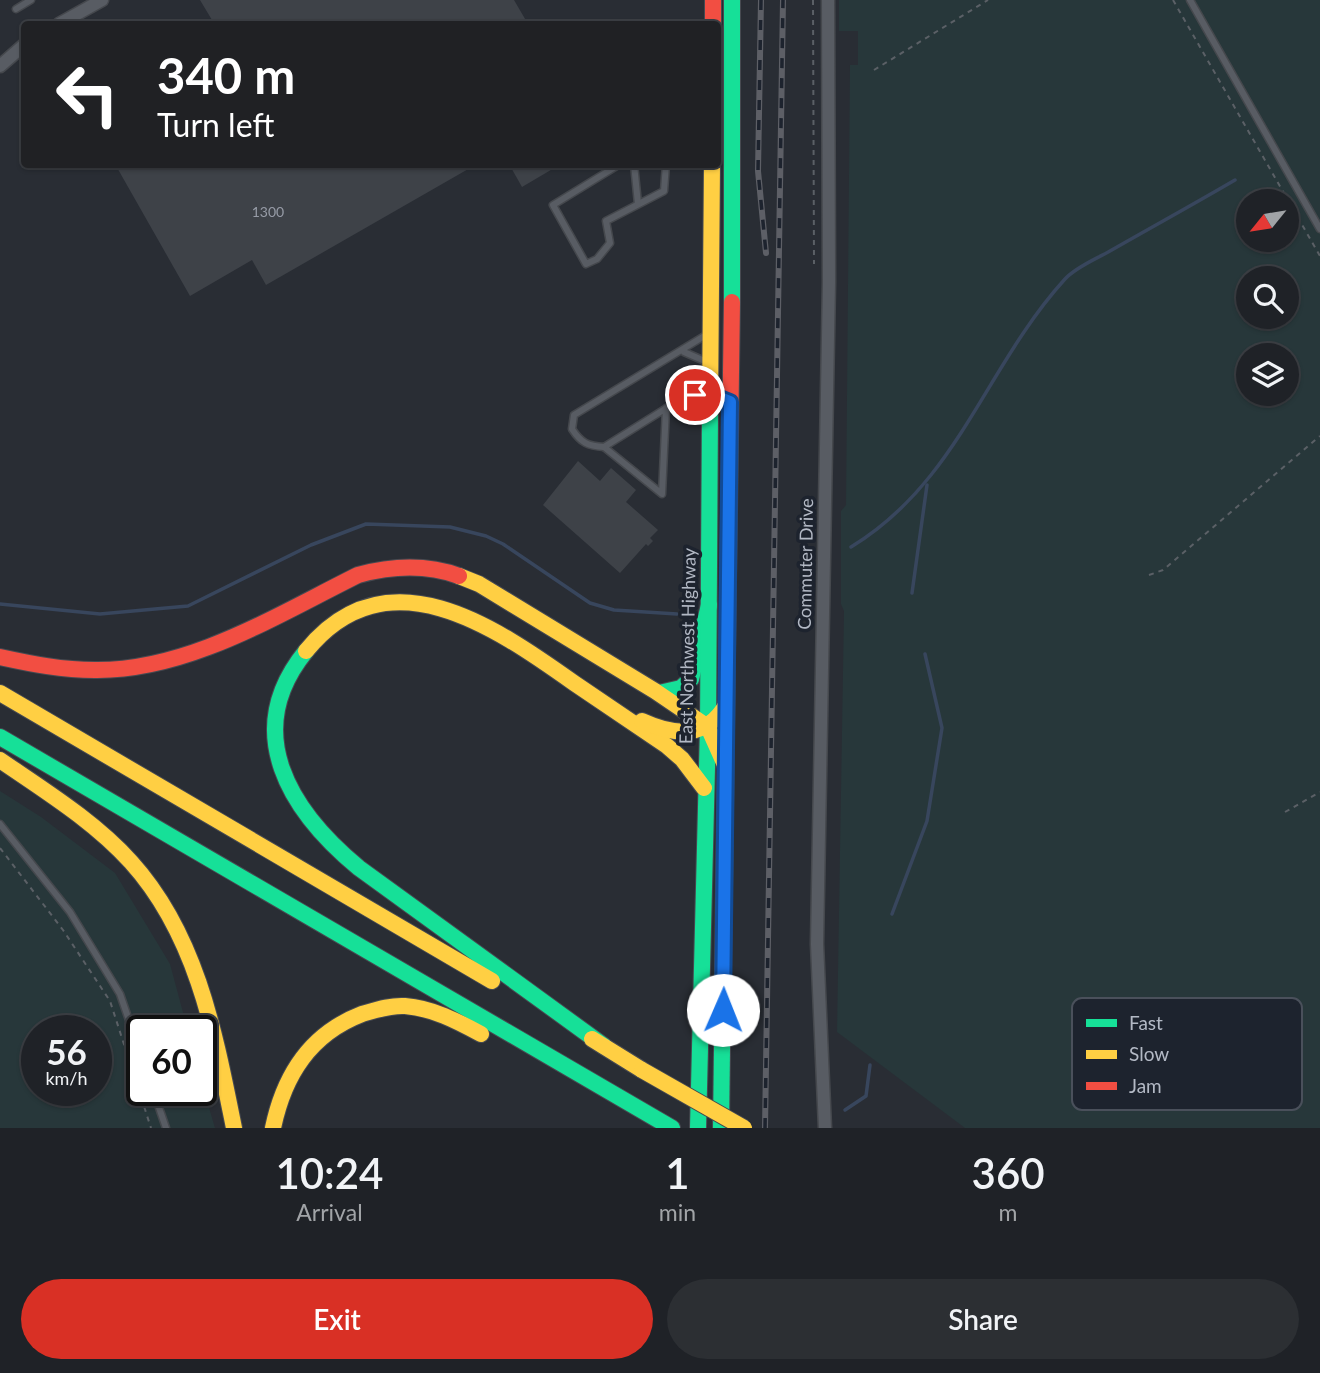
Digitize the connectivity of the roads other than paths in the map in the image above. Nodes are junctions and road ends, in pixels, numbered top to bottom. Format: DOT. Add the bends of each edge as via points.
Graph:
graph roads {
  1 [pos="31,0"];
  2 [pos="102,0"];
  3 [pos="713,0"];
  4 [pos="732,0"];
  5 [pos="828,0"];
  6 [pos="1189,0"];
  7 [pos="16,9"];
  8 [pos="64,21"];
  9 [pos="713,21"];
  10 [pos="21,48"];
  11 [pos="0,66"];
  12 [pos="614,168"];
  13 [pos="634,168"];
  14 [pos="666,168"];
  15 [pos="712,168"];
  16 [pos="638,204"];
  17 [pos="1320,229"];
  18 [pos="711,332"];
  19 [pos="684,352"];
  20 [pos="710,366"];
  21 [pos="710,394"];
  22 [pos="730,402"];
  23 [pos="666,408"];
  24 [pos="604,447"];
  25 [pos="709,606"];
  26 [pos="0,657"];
  27 [pos="659,693"];
  28 [pos="0,694"];
  29 [pos="599,699"];
  30 [pos="726,705"];
  31 [pos="708,727"];
  32 [pos="0,737"];
  33 [pos="0,760"];
  34 [pos="725,765"];
  35 [pos="704,788"];
  36 [pos="0,824"];
  37 [pos="127,1015"];
  38 [pos="604,1046"];
  39 [pos="609,1092"];
  40 [pos="158,1106"];
  41 [pos="166,1128"];
  42 [pos="234,1128"];
  43 [pos="273,1128"];
  44 [pos="672,1128"];
  45 [pos="698,1128"];
  46 [pos="720,1128"];
  47 [pos="744,1128"];
  48 [pos="825,1128"];
  1 -- 7 [label="lane"];
  2 -- 8 [label="street"];
  3 -- 9 [label="main road"];
  4 -- 22 [label="main road"];
  5 -- 48 [label="street, Commuter Drive" via="829,282 817,944"];
  6 -- 17 [label="lane"];
  10 -- 11 [label="street"];
  12 -- 16 [label="lane" via="554,205 586,264 610,243 606,221"];
  13 -- 16 [label="lane"];
  14 -- 16 [label="lane" via="664,191"];
  15 -- 18 [label="main road, East Northwest Highway"];
  18 -- 19 [label="lane"];
  18 -- 20 [label="main road, East Northwest Highway"];
  19 -- 20 [label="lane" via="703,358"];
  19 -- 24 [label="lane" via="575,415 572,429 579,440"];
  20 -- 21 [label="main road, East Northwest Highway"];
  21 -- 22 [label="main road"];
  21 -- 23 [label="lane" via="681,399"];
  21 -- 25 [label="main road, East Northwest Highway"];
  22 -- 30 [label="main road"];
  23 -- 24 [label="lane"];
  23 -- 24 [label="lane" via="662,494"];
  25 -- 27 [label="main road" via="692,679 672,692"];
  25 -- 31 [label="main road, East Northwest Highway"];
  26 -- 27 [label="main road" via="61,671 155,665 205,648 358,575 423,567 479,584"];
  27 -- 31 [label="main road"];
  28 -- 38 [label="main road"];
  29 -- 31 [label="main road" via="660,730"];
  29 -- 35 [label="main road" via="677,754"];
  29 -- 38 [label="main road" via="468,617 421,603 380,604 339,620 305,647 284,689 277,734 283,777 299,808 344,857"];
  30 -- 31 [label="main road"];
  30 -- 34 [label="main road"];
  31 -- 34 [label="main road"];
  31 -- 35 [label="main road, East Northwest Highway"];
  32 -- 39 [label="main road"];
  33 -- 42 [label="main road" via="102,835 131,863 174,921 199,986"];
  34 -- 46 [label="main road"];
  35 -- 45 [label="main road, East Northwest Highway"];
  36 -- 37 [label="lane" via="70,912 120,994"];
  38 -- 47 [label="main road, bridge"];
  39 -- 43 [label="main road" via="544,1069 457,1021 406,1006 387,1007 337,1023 301,1056 279,1097"];
  39 -- 44 [label="main road"];
  40 -- 41 [label="lane"];
}
